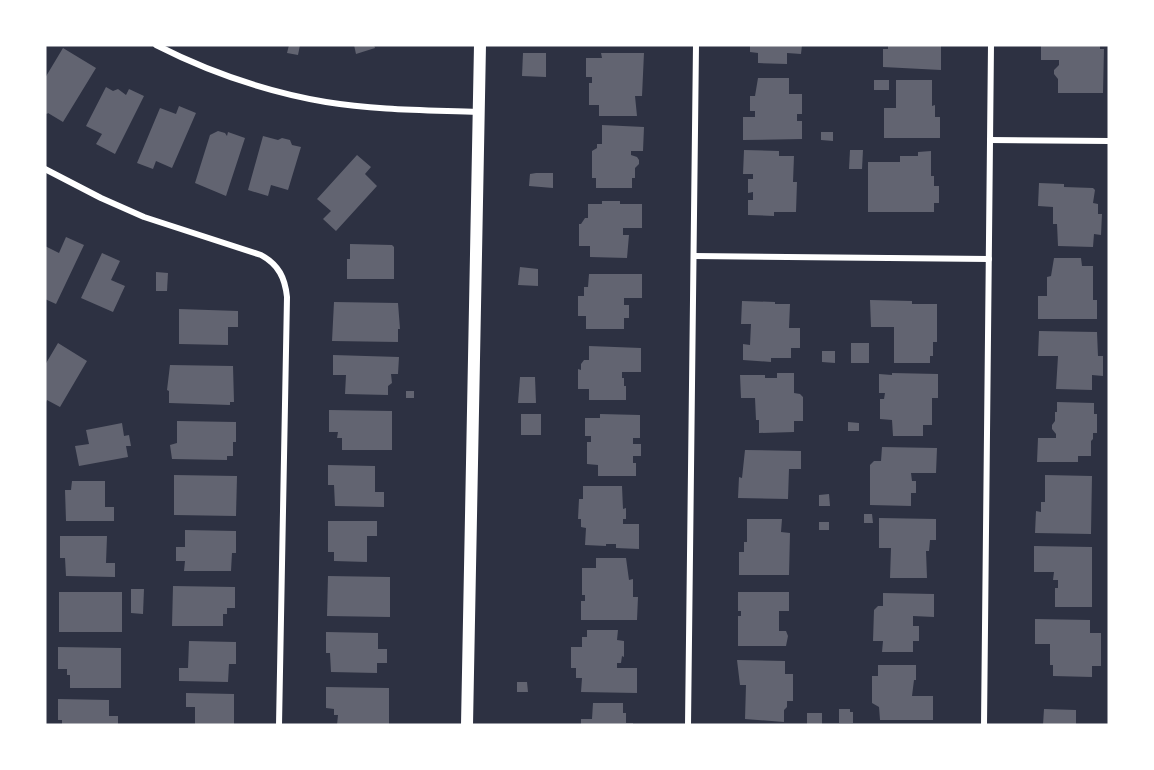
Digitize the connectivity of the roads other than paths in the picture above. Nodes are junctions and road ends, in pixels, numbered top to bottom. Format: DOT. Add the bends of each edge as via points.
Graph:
graph roads {
  1 [pos="156,45"];
  2 [pos="480,45"];
  3 [pos="696,45"];
  4 [pos="991,45"];
  5 [pos="480,112"];
  6 [pos="990,140"];
  7 [pos="1109,141"];
  8 [pos="45,169"];
  9 [pos="694,256"];
  10 [pos="989,259"];
  11 [pos="279,725"];
  12 [pos="467,725"];
  13 [pos="688,725"];
  14 [pos="984,725"];
  1 -- 5 [label="street" via="248,83 326,102"];
  2 -- 5 [label="main road"];
  3 -- 9 [label="street"];
  4 -- 6 [label="street"];
  5 -- 12 [label="main road"];
  6 -- 7 [label="street"];
  6 -- 10 [label="street"];
  8 -- 11 [label="street" via="144,217 261,255 283,277 287,297"];
  9 -- 10 [label="street"];
  9 -- 13 [label="street"];
  10 -- 14 [label="street"];
}
